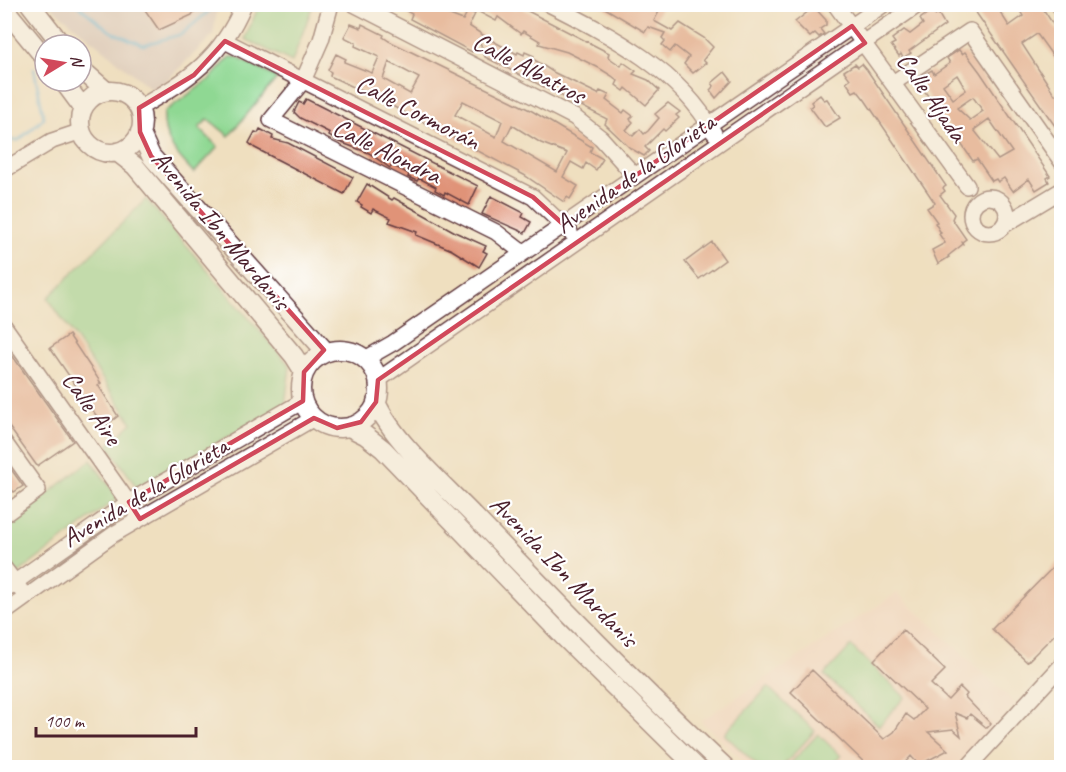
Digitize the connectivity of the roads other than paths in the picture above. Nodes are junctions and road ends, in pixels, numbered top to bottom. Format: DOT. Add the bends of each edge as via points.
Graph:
graph roads {
  1 [pos="30,4"];
  2 [pos="244,4"];
  3 [pos="331,4"];
  4 [pos="354,4"];
  5 [pos="549,4"];
  6 [pos="835,4"];
  7 [pos="884,4"];
  8 [pos="918,4"];
  9 [pos="1058,4"];
  10 [pos="4,8"];
  11 [pos="1062,9"];
  12 [pos="53,33"];
  13 [pos="859,35"];
  14 [pos="225,41"];
  15 [pos="33,43"];
  16 [pos="93,80"];
  17 [pos="303,81"];
  18 [pos="892,82"];
  19 [pos="106,91"];
  20 [pos="72,93"];
  21 [pos="84,108"];
  22 [pos="139,108"];
  23 [pos="710,125"];
  24 [pos="82,131"];
  25 [pos="140,132"];
  26 [pos="720,144"];
  27 [pos="117,152"];
  28 [pos="1062,162"];
  29 [pos="4,170"];
  30 [pos="635,176"];
  31 [pos="966,186"];
  32 [pos="1062,190"];
  33 [pos="987,197"];
  34 [pos="971,212"];
  35 [pos="564,225"];
  36 [pos="1004,225"];
  37 [pos="577,242"];
  38 [pos="523,253"];
  39 [pos="4,326"];
  40 [pos="326,352"];
  41 [pos="365,359"];
  42 [pos="304,372"];
  43 [pos="378,380"];
  44 [pos="303,401"];
  45 [pos="376,402"];
  46 [pos="314,418"];
  47 [pos="349,427"];
  48 [pos="4,442"];
  49 [pos="129,502"];
  50 [pos="4,515"];
  51 [pos="140,519"];
  52 [pos="4,567"];
  53 [pos="10,586"];
  54 [pos="25,597"];
  55 [pos="4,613"];
  56 [pos="1062,665"];
  57 [pos="697,768"];
  58 [pos="726,768"];
  59 [pos="967,768"];
  1 -- 12 [label="main road"];
  2 -- 14 [label="street"];
  3 -- 17 [label="street"];
  4 -- 30 [label="street, Calle Albatros" via="574,117 601,138"];
  5 -- 23 [label="street" via="643,57 675,85"];
  6 -- 13 [label="street, Calle Aljada"];
  7 -- 13 [label="street, Avenida de la Glorieta"];
  8 -- 13 [label="street, Avenida de la Glorieta"];
  9 -- 11 [label="street"];
  10 -- 15 [label="main road"];
  13 -- 18 [label="street, Calle Aljada"];
  13 -- 23 [label="street, Avenida de la Glorieta"];
  13 -- 26 [label="street, Avenida de la Glorieta"];
  14 -- 17 [label="street, Calle Cormorán"];
  14 -- 22 [label="street" via="194,75"];
  16 -- 19 [label="main road"];
  17 -- 35 [label="street, Calle Cormorán" via="532,197"];
  17 -- 38 [label="street, Calle Alondra" via="271,120 496,232"];
  18 -- 28 [label="street" via="970,31"];
  18 -- 31 [label="street, Calle Aljada"];
  19 -- 21 [label="main road" via="89,100"];
  19 -- 22 [label="main road" via="125,94"];
  20 -- 21 [label="main road"];
  21 -- 24 [label="main road"];
  22 -- 25 [label="main road"];
  23 -- 26 [label="street"];
  23 -- 30 [label="street, Avenida de la Glorieta"];
  24 -- 27 [label="main road" via="100,150"];
  24 -- 29 [label="street" via="52,141"];
  25 -- 27 [label="main road" via="127,148"];
  25 -- 40 [label="main road, Avenida Ibn Mardanis" via="151,156"];
  26 -- 37 [label="street, Avenida de la Glorieta"];
  27 -- 42 [label="main road, Avenida Ibn Mardanis" via="144,176"];
  30 -- 35 [label="street, Avenida de la Glorieta"];
  31 -- 33 [label="street"];
  31 -- 34 [label="street"];
  32 -- 36 [label="street"];
  33 -- 34 [label="street" via="976,201"];
  33 -- 36 [label="street" via="998,199 1005,208"];
  34 -- 36 [label="street" via="973,224 982,232 994,232"];
  35 -- 37 [label="street, Calle Cormorán"];
  35 -- 38 [label="street, Avenida de la Glorieta"];
  37 -- 43 [label="street, Avenida de la Glorieta"];
  38 -- 41 [label="street, Avenida de la Glorieta"];
  39 -- 49 [label="street, Calle Aire"];
  40 -- 41 [label="main road" via="346,350"];
  40 -- 42 [label="main road"];
  41 -- 43 [label="main road"];
  42 -- 44 [label="main road"];
  43 -- 45 [label="main road"];
  44 -- 46 [label="main road"];
  44 -- 49 [label="street, Avenida de la Glorieta"];
  45 -- 47 [label="main road" via="366,417"];
  45 -- 58 [label="main road, Avenida Ibn Mardanis" via="385,421 465,507"];
  46 -- 47 [label="main road" via="337,428"];
  46 -- 51 [label="street, Avenida de la Glorieta"];
  47 -- 57 [label="main road, Avenida Ibn Mardanis" via="383,449 562,636"];
  48 -- 50 [label="street" via="38,490"];
  49 -- 51 [label="street, Calle Aire"];
  49 -- 53 [label="street, Avenida de la Glorieta"];
  51 -- 54 [label="street, Avenida de la Glorieta"];
  52 -- 53 [label="street"];
  53 -- 54 [label="street"];
  54 -- 55 [label="street, Avenida de la Glorieta"];
  56 -- 59 [label="street"];
}
